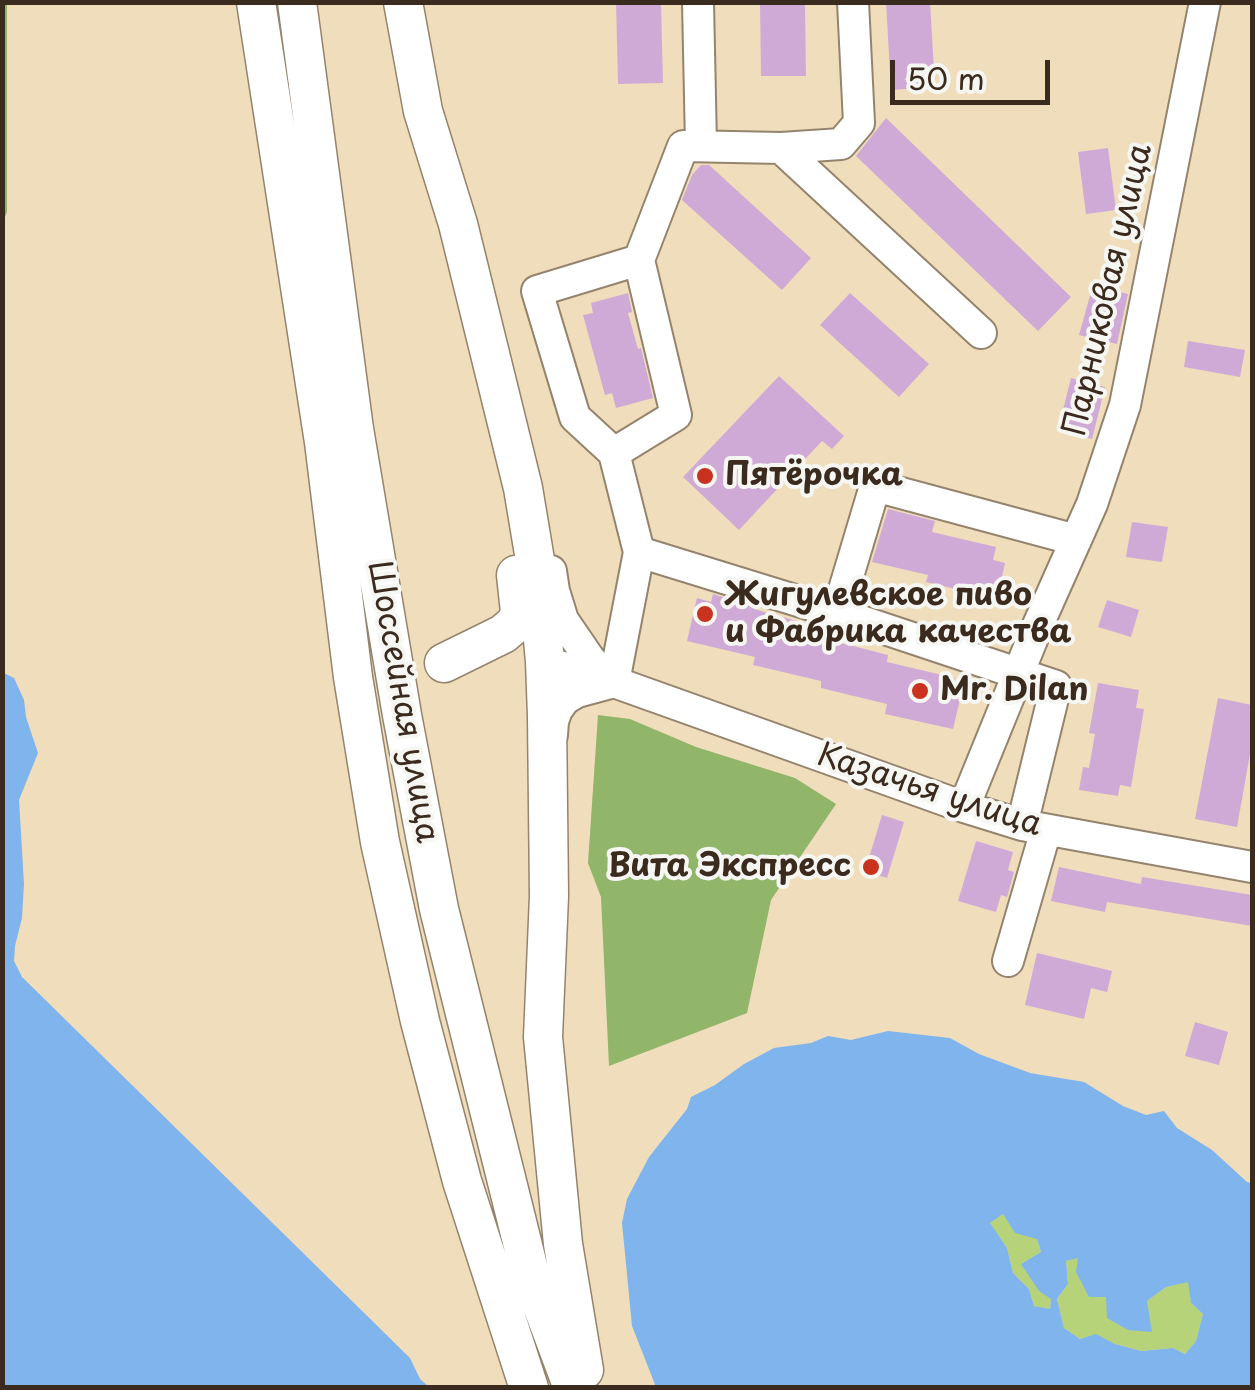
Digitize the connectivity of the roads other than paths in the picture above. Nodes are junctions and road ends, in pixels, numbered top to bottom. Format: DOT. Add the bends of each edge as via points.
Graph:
graph roads {
  1 [pos="256,2"];
  2 [pos="298,2"];
  3 [pos="403,2"];
  4 [pos="698,2"];
  5 [pos="853,2"];
  6 [pos="1205,2"];
  7 [pos="701,146"];
  8 [pos="781,148"];
  9 [pos="639,260"];
  10 [pos="981,333"];
  11 [pos="506,423"];
  12 [pos="614,453"];
  13 [pos="526,506"];
  14 [pos="1076,540"];
  15 [pos="639,552"];
  16 [pos="837,613"];
  17 [pos="545,662"];
  18 [pos="444,664"];
  19 [pos="394,670"];
  20 [pos="1019,674"];
  21 [pos="353,677"];
  22 [pos="614,682"];
  23 [pos="964,807"];
  24 [pos="1034,827"];
  25 [pos="1252,867"];
  26 [pos="548,896"];
  27 [pos="1008,962"];
  28 [pos="529,1388"];
  29 [pos="573,1388"];
  30 [pos="582,1388"];
  1 -- 21 [label="main road, Шоссейная улица"];
  2 -- 19 [label="main road, Шоссейная улица" via="354,429"];
  3 -- 11 [label="main road, Шоссейная улица" via="423,112"];
  4 -- 7 [label="street"];
  5 -- 8 [label="street" via="859,123 841,144"];
  6 -- 14 [label="street, Парниковая улица" via="1125,404"];
  7 -- 8 [label="street"];
  7 -- 9 [label="street" via="683,146"];
  8 -- 10 [label="street"];
  9 -- 12 [label="street" via="676,415"];
  9 -- 12 [label="street" via="537,291 575,417"];
  11 -- 13 [label="main road, Шоссейная улица"];
  11 -- 18 [label="main road, Шоссейная улица" via="506,507 520,612 503,634"];
  12 -- 15 [label="street"];
  13 -- 17 [label="main road, Шоссейная улица"];
  13 -- 22 [label="street, Казачья улица" via="548,554 563,620"];
  14 -- 16 [label="street" via="875,486"];
  14 -- 20 [label="street, Парниковая улица"];
  15 -- 16 [label="street"];
  15 -- 22 [label="street"];
  16 -- 20 [label="street"];
  17 -- 18 [label="main road, Казачья улица"];
  17 -- 22 [label="street, Казачья улица"];
  17 -- 26 [label="main road, Шоссейная улица"];
  18 -- 19 [label="main road, Казачья улица"];
  19 -- 21 [label="main road, Казачья улица"];
  19 -- 29 [label="main road, Шоссейная улица" via="439,909 528,1270"];
  20 -- 23 [label="street, Парниковая улица"];
  20 -- 24 [label="street" via="1056,686"];
  21 -- 28 [label="main road, Шоссейная улица" via="380,842 420,1020 462,1181"];
  22 -- 23 [label="street, Казачья улица"];
  22 -- 26 [label="street, Шоссейная улица" via="565,699 553,722"];
  23 -- 24 [label="street, Казачья улица"];
  24 -- 25 [label="street, Казачья улица"];
  24 -- 27 [label="street"];
  26 -- 30 [label="main road, Шоссейная улица" via="543,1038"];
}
